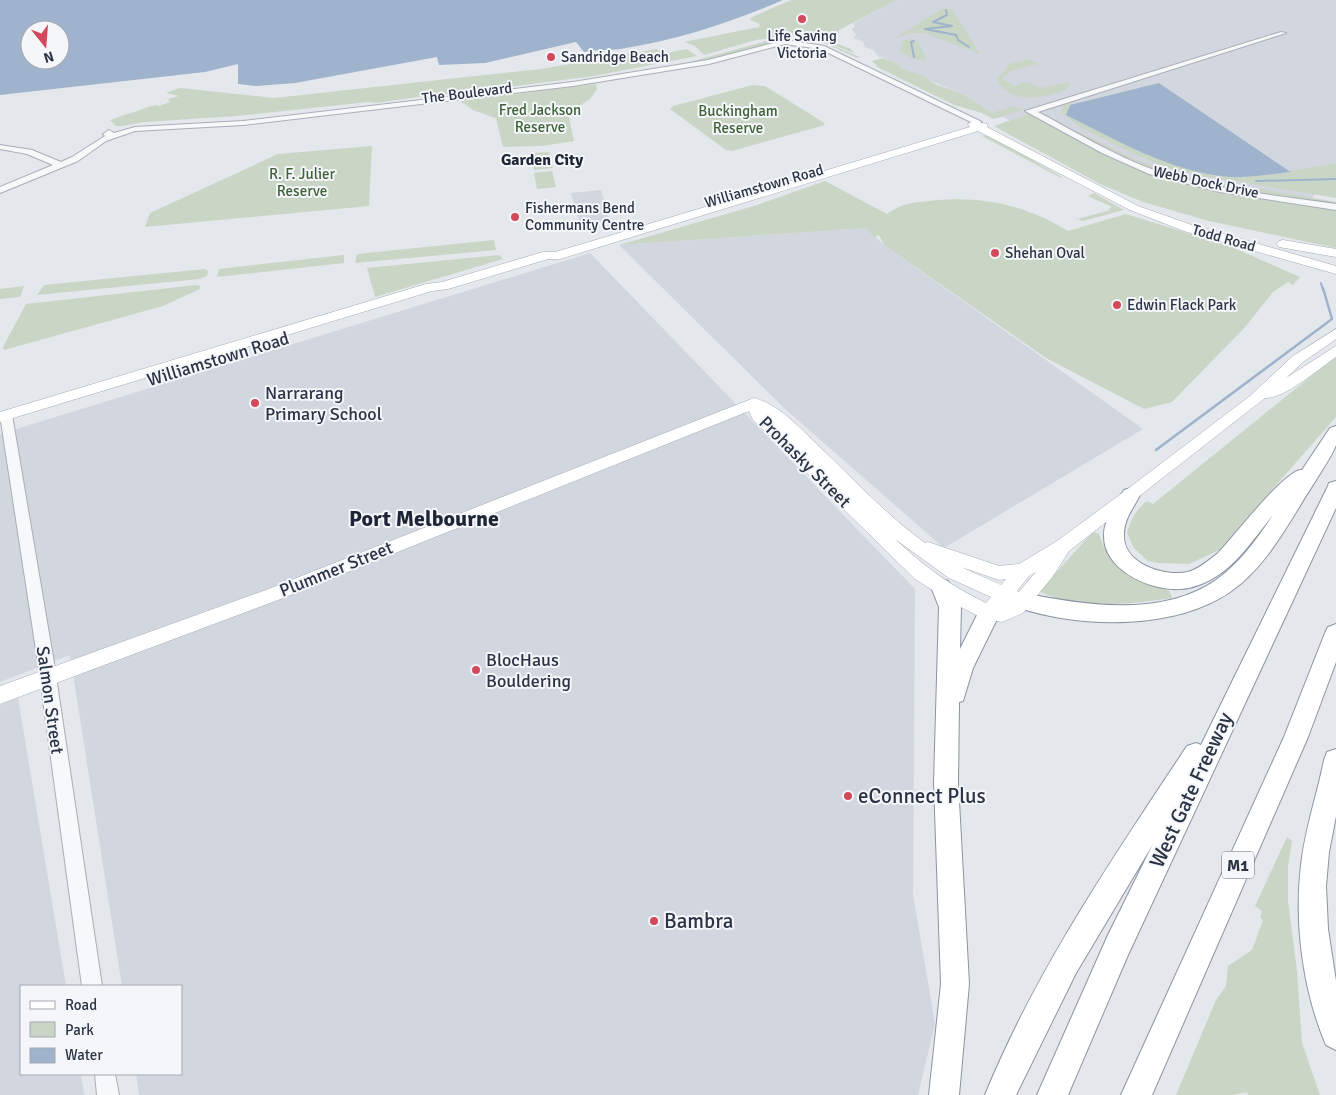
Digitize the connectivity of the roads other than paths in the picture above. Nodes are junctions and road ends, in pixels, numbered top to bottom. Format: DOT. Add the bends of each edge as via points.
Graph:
graph roads {
  1 [pos="1283,33"];
  2 [pos="810,43"];
  3 [pos="1066,99"];
  4 [pos="1034,109"];
  5 [pos="981,126"];
  6 [pos="1075,127"];
  7 [pos="0,147"];
  8 [pos="0,152"];
  9 [pos="62,165"];
  10 [pos="52,169"];
  11 [pos="0,190"];
  12 [pos="1116,198"];
  13 [pos="1336,200"];
  14 [pos="1336,207"];
  15 [pos="1277,244"];
  16 [pos="1291,247"];
  17 [pos="1336,253"];
  18 [pos="1336,258"];
  19 [pos="1336,262"];
  20 [pos="1336,270"];
  21 [pos="1336,333"];
  22 [pos="1336,350"];
  23 [pos="1255,399"];
  24 [pos="754,403"];
  25 [pos="4,420"];
  26 [pos="1336,432"];
  27 [pos="1316,461"];
  28 [pos="1336,488"];
  29 [pos="1131,495"];
  30 [pos="906,539"];
  31 [pos="1063,546"];
  32 [pos="1023,571"];
  33 [pos="941,588"];
  34 [pos="1002,594"];
  35 [pos="1020,605"];
  36 [pos="989,613"];
  37 [pos="1336,633"];
  38 [pos="48,676"];
  39 [pos="1238,690"];
  40 [pos="0,695"];
  41 [pos="949,727"];
  42 [pos="1335,767"];
  43 [pos="92,985"];
  44 [pos="1336,1035"];
  45 [pos="105,1075"];
  46 [pos="108,1095"];
  47 [pos="944,1095"];
  48 [pos="1000,1095"];
  49 [pos="1052,1095"];
  50 [pos="1136,1095"];
  1 -- 3 [label="street"];
  2 -- 5 [label="street, Todd Road"];
  2 -- 9 [label="street, The Boulevard" via="772,44 717,60 520,89 227,124 115,132"];
  3 -- 4 [label="street"];
  3 -- 6 [label="street" via="1055,108 1057,114"];
  4 -- 6 [label="street, Webb Dock Drive"];
  4 -- 14 [label="street, Webb Dock Drive" via="1120,158 1163,175 1211,187"];
  5 -- 12 [label="main road, Todd Road"];
  5 -- 25 [label="main road, Williamstown Road"];
  6 -- 13 [label="street, Webb Dock Drive" via="1136,158 1173,171"];
  7 -- 9 [label="street" via="29,152"];
  8 -- 10 [label="street" via="21,156"];
  9 -- 10 [label="street, The Boulevard"];
  10 -- 11 [label="street, The Boulevard"];
  12 -- 15 [label="main road, Todd Road"];
  12 -- 20 [label="main road, Todd Road" via="1172,222"];
  15 -- 16 [label="main road, Todd Road"];
  15 -- 17 [label="main road"];
  16 -- 18 [label="main road, Todd Road"];
  16 -- 19 [label="main road, Todd Road"];
  21 -- 23 [label="main road" via="1298,359"];
  22 -- 23 [label="main road" via="1284,386"];
  23 -- 29 [label="main road"];
  24 -- 30 [label="main road, Prohasky Street" via="796,434"];
  24 -- 33 [label="main road, Prohasky Street" via="758,416 815,473 896,552"];
  24 -- 38 [label="main road, Plummer Street" via="272,595"];
  25 -- 38 [label="street, Salmon Street"];
  26 -- 27 [label="highway"];
  27 -- 29 [label="highway" via="1284,490 1234,552 1207,574 1192,580 1172,581 1149,576 1119,554 1113,544 1112,531"];
  27 -- 35 [label="highway" via="1251,560 1212,593 1169,608 1130,613"];
  28 -- 39 [label="highway, West Gate Freeway"];
  29 -- 31 [label="main road"];
  30 -- 32 [label="main road" via="999,573"];
  30 -- 34 [label="main road, Prohasky Street" via="950,571"];
  31 -- 32 [label="main road"];
  31 -- 35 [label="main road"];
  32 -- 34 [label="main road"];
  33 -- 36 [label="main road, Prohasky Street"];
  33 -- 41 [label="highway" via="950,607"];
  34 -- 35 [label="main road, Prohasky Street"];
  34 -- 36 [label="main road"];
  35 -- 36 [label="main road" via="1002,614"];
  36 -- 41 [label="highway" via="962,668"];
  37 -- 50 [label="highway, M1" via="1296,737"];
  38 -- 40 [label="main road, Plummer Street"];
  38 -- 43 [label="street, Salmon Street"];
  39 -- 48 [label="highway" via="1081,938 1033,1024"];
  39 -- 49 [label="highway, West Gate Freeway" via="1118,945"];
  41 -- 47 [label="highway" via="946,783 955,984"];
  42 -- 44 [label="highway" via="1320,826 1313,886 1317,958"];
  45 -- 46 [label="street"];
}
